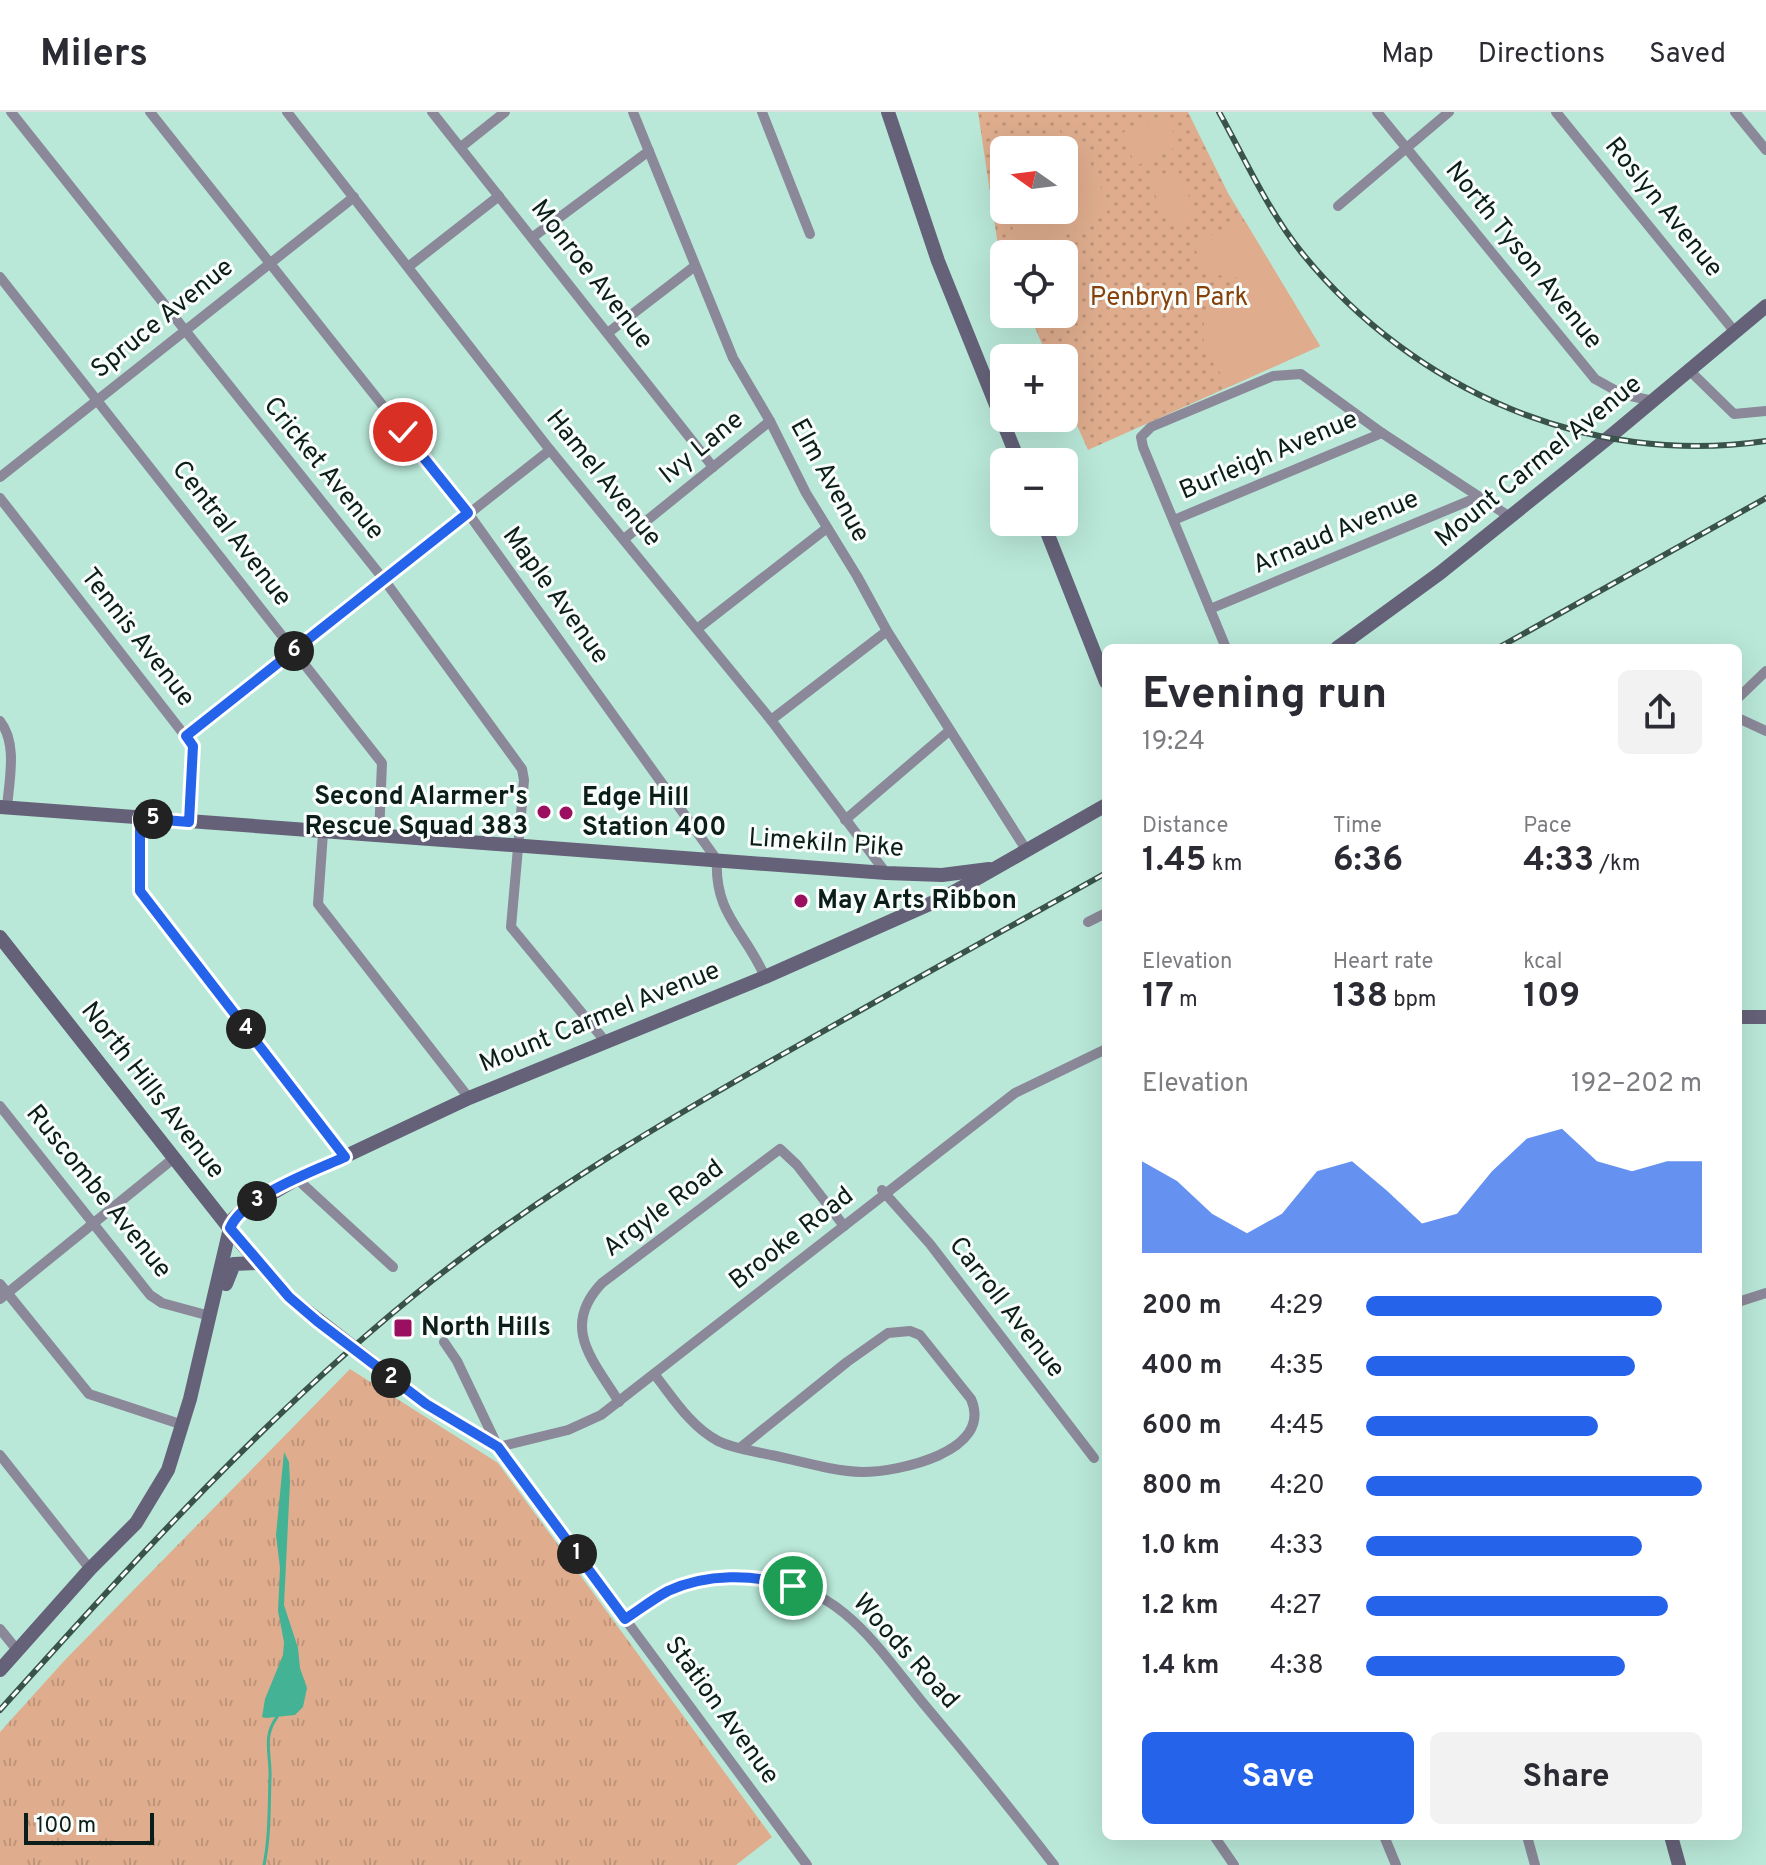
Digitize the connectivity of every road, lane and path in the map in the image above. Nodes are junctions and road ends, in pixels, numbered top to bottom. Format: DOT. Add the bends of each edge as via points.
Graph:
graph roads {
  1 [pos="11,112"];
  2 [pos="150,112"];
  3 [pos="287,112"];
  4 [pos="432,112"];
  5 [pos="505,112"];
  6 [pos="633,112"];
  7 [pos="762,112"];
  8 [pos="888,112"];
  9 [pos="1377,112"];
  10 [pos="1449,112"];
  11 [pos="1556,112"];
  12 [pos="1735,112"];
  13 [pos="461,147"];
  14 [pos="1406,148"];
  15 [pos="1766,150"];
  16 [pos="649,151"];
  17 [pos="499,196"];
  18 [pos="354,197"];
  19 [pos="1338,206"];
  20 [pos="810,234"];
  21 [pos="533,237"];
  22 [pos="267,263"];
  23 [pos="695,266"];
  24 [pos="408,267"];
  25 [pos="0,277"];
  26 [pos="1766,306"];
  27 [pos="183,331"];
  28 [pos="609,332"];
  29 [pos="1735,332"];
  30 [pos="1690,371"];
  31 [pos="97,399"];
  32 [pos="1653,401"];
  33 [pos="1766,411"];
  34 [pos="770,421"];
  35 [pos="1382,433"];
  36 [pos="1013,448"];
  37 [pos="550,450"];
  38 [pos="713,467"];
  39 [pos="0,477"];
  40 [pos="1478,497"];
  41 [pos="0,498"];
  42 [pos="468,513"];
  43 [pos="1510,517"];
  44 [pos="1174,520"];
  45 [pos="827,528"];
  46 [pos="1049,536"];
  47 [pos="624,539"];
  48 [pos="385,581"];
  49 [pos="1210,609"];
  50 [pos="697,629"];
  51 [pos="887,631"];
  52 [pos="1224,644"];
  53 [pos="1342,644"];
  54 [pos="295,651"];
  55 [pos="1766,671"];
  56 [pos="1102,672"];
  57 [pos="1742,694"];
  58 [pos="771,720"];
  59 [pos="1742,720"];
  60 [pos="0,721"];
  61 [pos="949,731"];
  62 [pos="1766,731"];
  63 [pos="186,736"];
  64 [pos="3,807"];
  65 [pos="1102,807"];
  66 [pos="140,818"];
  67 [pos="845,820"];
  68 [pos="189,822"];
  69 [pos="323,833"];
  70 [pos="379,835"];
  71 [pos="518,845"];
  72 [pos="1027,851"];
  73 [pos="717,860"];
  74 [pos="998,868"];
  75 [pos="886,873"];
  76 [pos="1102,915"];
  77 [pos="1088,922"];
  78 [pos="0,937"];
  79 [pos="765,977"];
  80 [pos="1742,1017"];
  81 [pos="1766,1017"];
  82 [pos="605,1041"];
  83 [pos="1102,1051"];
  84 [pos="469,1098"];
  85 [pos="0,1106"];
  86 [pos="345,1157"];
  87 [pos="174,1158"];
  88 [pos="297,1179"];
  89 [pos="882,1190"];
  90 [pos="92,1223"];
  91 [pos="844,1226"];
  92 [pos="230,1228"];
  93 [pos="258,1263"];
  94 [pos="393,1267"];
  95 [pos="2,1292"];
  96 [pos="1766,1293"];
  97 [pos="1742,1301"];
  98 [pos="210,1316"];
  99 [pos="444,1342"];
  100 [pos="655,1375"];
  101 [pos="619,1402"];
  102 [pos="183,1425"];
  103 [pos="498,1447"];
  104 [pos="740,1448"];
  105 [pos="0,1455"];
  106 [pos="1094,1458"];
  107 [pos="90,1569"];
  108 [pos="625,1619"];
  109 [pos="0,1629"];
  110 [pos="17,1650"];
  111 [pos="0,1670"];
  112 [pos="1217,1840"];
  113 [pos="1386,1840"];
  114 [pos="1528,1840"];
  115 [pos="1672,1840"];
  116 [pos="807,1865"];
  117 [pos="1054,1865"];
  118 [pos="1234,1865"];
  119 [pos="1396,1865"];
  120 [pos="1535,1865"];
  121 [pos="1679,1865"];
  1 -- 27 [label="street, Cricket Avenue"];
  2 -- 22 [label="street, Maple Avenue"];
  3 -- 18 [label="street, Hamel Avenue"];
  4 -- 13 [label="street, Monroe Avenue"];
  5 -- 13 [label="street"];
  6 -- 16 [label="street, Elm Avenue"];
  7 -- 20 [label="street"];
  8 -- 36 [label="main road" via="938,261"];
  9 -- 14 [label="street, North Tyson Avenue"];
  10 -- 14 [label="street"];
  11 -- 29 [label="street, Roslyn Avenue"];
  12 -- 15 [label="street"];
  13 -- 17 [label="street, Monroe Avenue"];
  14 -- 19 [label="street"];
  14 -- 32 [label="street, North Tyson Avenue" via="1595,379 1622,394"];
  16 -- 21 [label="street"];
  16 -- 23 [label="street, Elm Avenue"];
  17 -- 21 [label="street, Monroe Avenue"];
  17 -- 24 [label="street"];
  18 -- 22 [label="street, Spruce Avenue"];
  18 -- 24 [label="street, Hamel Avenue"];
  21 -- 28 [label="street, Monroe Avenue"];
  22 -- 27 [label="street, Spruce Avenue"];
  22 -- 42 [label="street, Maple Avenue"];
  23 -- 28 [label="street"];
  23 -- 34 [label="street, Elm Avenue" via="733,358"];
  24 -- 37 [label="street, Hamel Avenue"];
  25 -- 31 [label="street, Central Avenue"];
  26 -- 29 [label="main road, Mount Carmel Avenue"];
  27 -- 31 [label="street, Spruce Avenue"];
  27 -- 48 [label="street, Cricket Avenue"];
  28 -- 38 [label="street, Monroe Avenue"];
  29 -- 30 [label="main road, Mount Carmel Avenue"];
  30 -- 32 [label="main road, Mount Carmel Avenue"];
  30 -- 33 [label="street" via="1734,414"];
  31 -- 39 [label="street, Spruce Avenue"];
  31 -- 54 [label="street, Central Avenue"];
  32 -- 43 [label="main road, Mount Carmel Avenue"];
  34 -- 38 [label="street, Ivy Lane"];
  34 -- 45 [label="street, Elm Avenue"];
  35 -- 40 [label="street"];
  35 -- 44 [label="street, Burleigh Avenue"];
  35 -- 44 [label="street" via="1309,377 1273,376 1145,431 1143,447"];
  37 -- 42 [label="street"];
  37 -- 47 [label="street, Hamel Avenue"];
  38 -- 47 [label="street, Ivy Lane"];
  40 -- 43 [label="street"];
  40 -- 49 [label="street, Arnaud Avenue"];
  41 -- 63 [label="street, Tennis Avenue"];
  42 -- 48 [label="street"];
  42 -- 73 [label="street, Maple Avenue"];
  43 -- 53 [label="main road, Mount Carmel Avenue"];
  44 -- 49 [label="street"];
  45 -- 50 [label="street"];
  45 -- 51 [label="street, Elm Avenue"];
  46 -- 56 [label="main road"];
  47 -- 50 [label="street, Hamel Avenue"];
  48 -- 54 [label="street"];
  48 -- 71 [label="street, Cricket Avenue" via="522,769"];
  49 -- 52 [label="street"];
  50 -- 58 [label="street, Hamel Avenue"];
  51 -- 58 [label="street"];
  51 -- 61 [label="street, Elm Avenue"];
  54 -- 63 [label="street"];
  54 -- 70 [label="street, Central Avenue" via="382,763"];
  55 -- 57 [label="street"];
  58 -- 67 [label="street, Hamel Avenue"];
  59 -- 62 [label="street"];
  60 -- 64 [label="street" via="11,748"];
  61 -- 67 [label="street"];
  61 -- 72 [label="street, Elm Avenue"];
  63 -- 68 [label="street, Tennis Avenue" via="193,746"];
  64 -- 66 [label="main road, Limekiln Pike"];
  65 -- 72 [label="main road, Limekiln Pike"];
  66 -- 68 [label="main road, Limekiln Pike"];
  66 -- 86 [label="street" via="140,891"];
  67 -- 75 [label="street, Hamel Avenue"];
  68 -- 69 [label="main road, Limekiln Pike"];
  69 -- 70 [label="main road, Limekiln Pike"];
  69 -- 84 [label="street" via="318,904"];
  70 -- 71 [label="main road, Limekiln Pike"];
  71 -- 73 [label="main road, Limekiln Pike"];
  71 -- 82 [label="street, Cricket Avenue" via="511,927"];
  72 -- 74 [label="main road, Limekiln Pike"];
  73 -- 75 [label="main road, Limekiln Pike"];
  73 -- 79 [label="street, Maple Avenue" via="725,910"];
  74 -- 75 [label="main road, Limekiln Pike" via="942,875"];
  74 -- 79 [label="main road, Mount Carmel Avenue"];
  76 -- 77 [label="street"];
  78 -- 87 [label="main road, North Hills Avenue"];
  79 -- 82 [label="main road, Mount Carmel Avenue"];
  80 -- 81 [label="main road"];
  82 -- 84 [label="main road, Mount Carmel Avenue"];
  83 -- 89 [label="street, Brooke Road" via="1015,1093"];
  84 -- 86 [label="main road, Mount Carmel Avenue"];
  85 -- 90 [label="street, Ruscombe Avenue"];
  86 -- 88 [label="main road, Mount Carmel Avenue"];
  87 -- 90 [label="street"];
  87 -- 92 [label="main road, North Hills Avenue"];
  88 -- 92 [label="main road, Mount Carmel Avenue" via="243,1210"];
  88 -- 94 [label="street"];
  89 -- 91 [label="street, Brooke Road"];
  89 -- 106 [label="street, Carroll Avenue" via="930,1244"];
  90 -- 95 [label="street"];
  90 -- 98 [label="street, Ruscombe Avenue" via="150,1295"];
  91 -- 100 [label="street, Brooke Road"];
  91 -- 101 [label="street, Argyle Road" via="780,1149 602,1283 586,1304 580,1328"];
  92 -- 93 [label="main road, North Hills Avenue"];
  92 -- 98 [label="main road"];
  93 -- 98 [label="main road" via="234,1264"];
  93 -- 103 [label="main road, North Hills Avenue" via="289,1297 395,1381"];
  95 -- 102 [label="street" via="89,1394"];
  96 -- 97 [label="street"];
  98 -- 102 [label="main road"];
  99 -- 103 [label="street, Station Avenue"];
  100 -- 101 [label="street, Brooke Road"];
  100 -- 104 [label="street" via="701,1430"];
  101 -- 103 [label="street, Brooke Road" via="585,1424"];
  102 -- 107 [label="main road" via="150,1504"];
  103 -- 108 [label="street, Station Avenue"];
  104 -- 104 [label="street" via="847,1362 888,1333 900,1331 920,1335 928,1343 975,1409 968,1435 948,1450 913,1464 865,1472"];
  105 -- 107 [label="street"];
  107 -- 110 [label="main road"];
  108 -- 116 [label="street, Station Avenue"];
  108 -- 117 [label="street, Woods Road" via="669,1591 727,1577 777,1581 834,1605 865,1634"];
  109 -- 110 [label="street"];
  110 -- 111 [label="main road"];
  112 -- 118 [label="street"];
  113 -- 119 [label="street"];
  114 -- 120 [label="street"];
  115 -- 121 [label="main road"];
}
